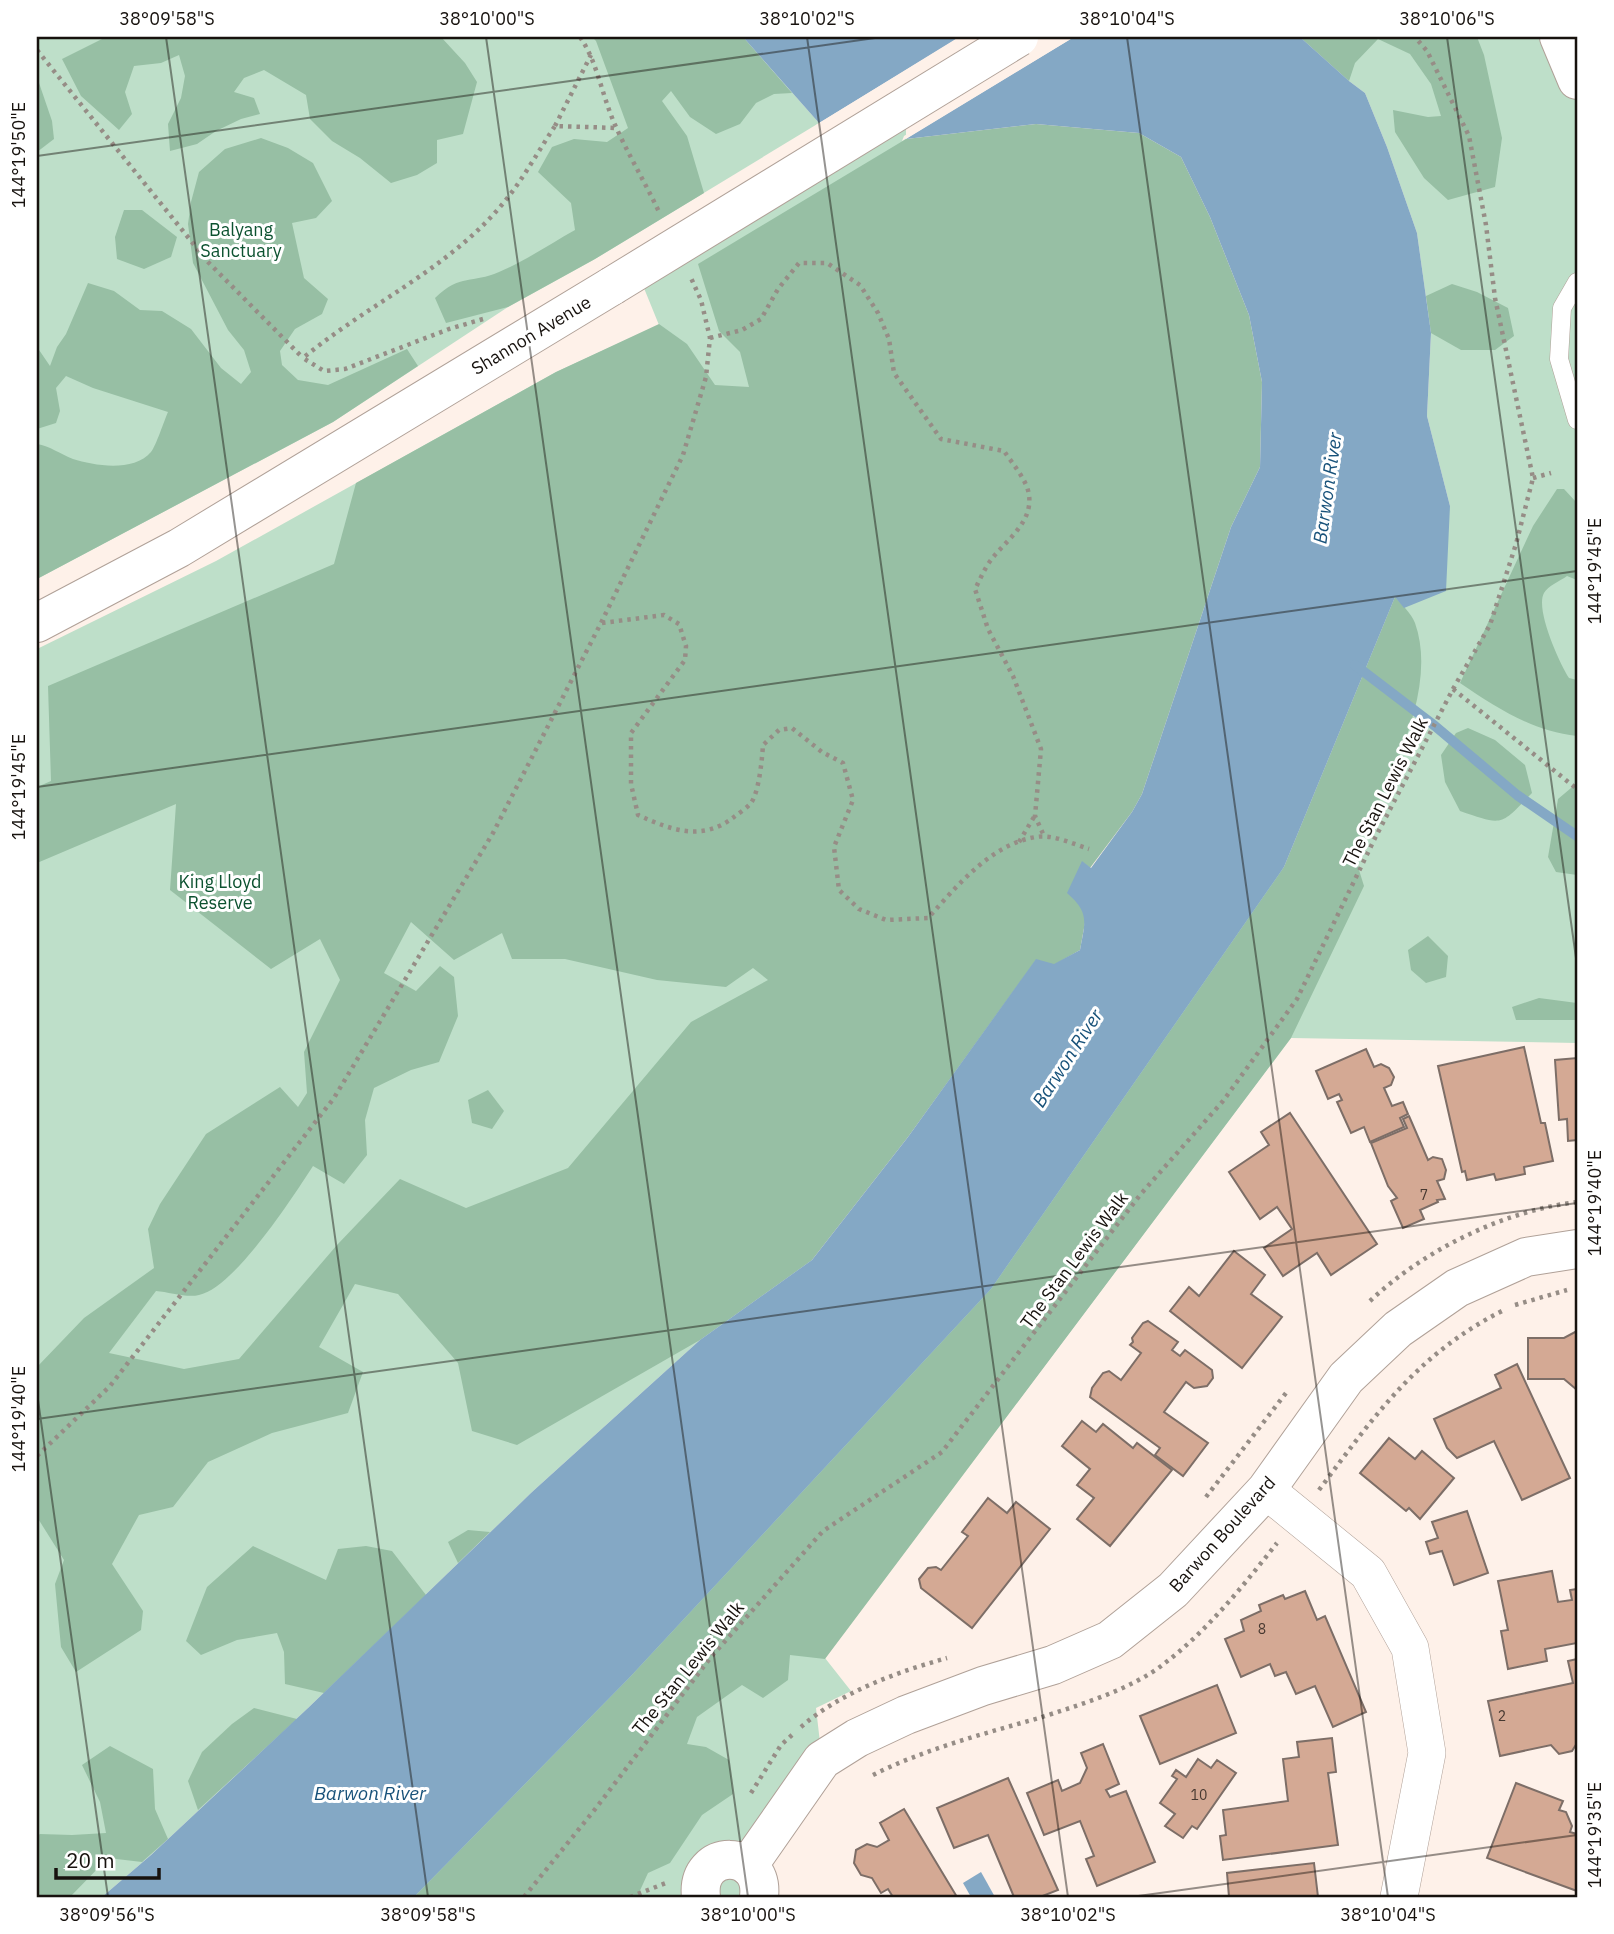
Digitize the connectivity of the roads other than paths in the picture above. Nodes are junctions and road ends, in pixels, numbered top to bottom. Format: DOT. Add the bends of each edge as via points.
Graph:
graph roads {
  1 [pos="1019,37"];
  2 [pos="1559,37"];
  3 [pos="1577,80"];
  4 [pos="1577,282"];
  5 [pos="1577,420"];
  6 [pos="37,623"];
  7 [pos="1577,1249"];
  8 [pos="1266,1490"];
  9 [pos="754,1881"];
  10 [pos="701,1897"];
  11 [pos="1399,1897"];
  1 -- 6 [label="main road, Shannon Avenue, bridge" via="179,548"];
  2 -- 3 [label="main road"];
  4 -- 5 [label="lane" via="1562,308 1559,359"];
  7 -- 8 [label="main road, Barwon Boulevard" via="1526,1257 1503,1267 1457,1288 1398,1329 1346,1378"];
  8 -- 9 [label="main road, Barwon Boulevard" via="1173,1590 1110,1640 1053,1665 906,1715 822,1760"];
  8 -- 11 [label="street" via="1368,1573 1410,1648 1427,1753"];
  9 -- 10 [label="main road" via="739,1860 718,1861 703,1875"];
}
